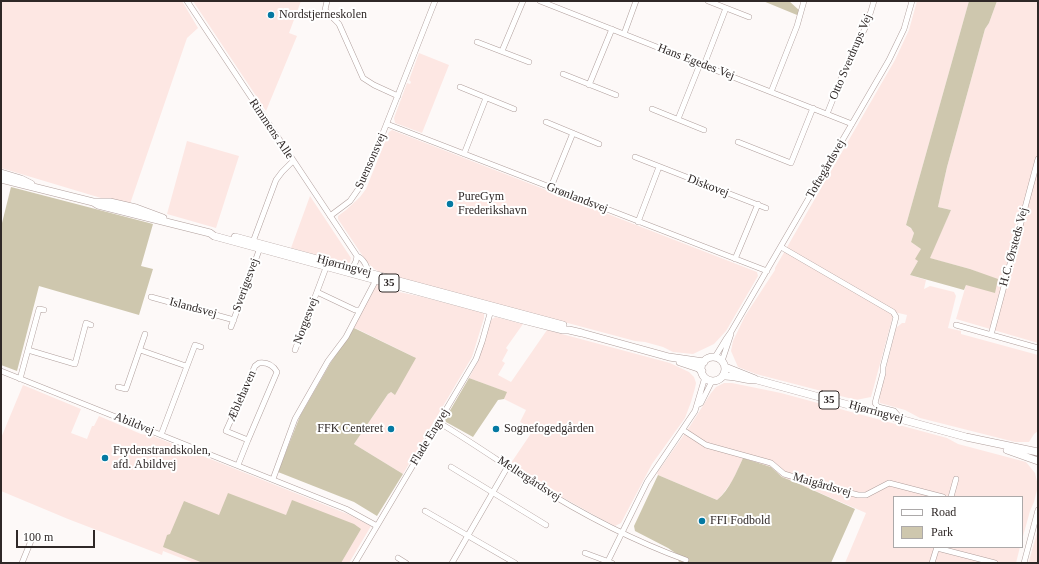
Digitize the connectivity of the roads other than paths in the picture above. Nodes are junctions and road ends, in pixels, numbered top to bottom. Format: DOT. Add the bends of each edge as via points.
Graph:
graph roads {
  1 [pos="187,1"];
  2 [pos="327,1"];
  3 [pos="435,1"];
  4 [pos="523,1"];
  5 [pos="541,1"];
  6 [pos="636,1"];
  7 [pos="708,1"];
  8 [pos="804,1"];
  9 [pos="874,1"];
  10 [pos="912,1"];
  11 [pos="726,8"];
  12 [pos="749,17"];
  13 [pos="612,29"];
  14 [pos="624,34"];
  15 [pos="477,42"];
  16 [pos="502,51"];
  17 [pos="529,62"];
  18 [pos="702,65"];
  19 [pos="563,74"];
  20 [pos="590,84"];
  21 [pos="460,87"];
  22 [pos="771,92"];
  23 [pos="616,95"];
  24 [pos="398,96"];
  25 [pos="486,98"];
  26 [pos="813,108"];
  27 [pos="514,109"];
  28 [pos="652,109"];
  29 [pos="827,114"];
  30 [pos="678,119"];
  31 [pos="546,122"];
  32 [pos="387,124"];
  33 [pos="852,124"];
  34 [pos="704,130"];
  35 [pos="573,133"];
  36 [pos="738,142"];
  37 [pos="599,144"];
  38 [pos="464,154"];
  39 [pos="635,157"];
  40 [pos="1038,159"];
  41 [pos="293,161"];
  42 [pos="659,167"];
  43 [pos="1,173"];
  44 [pos="1,179"];
  45 [pos="36,187"];
  46 [pos="551,187"];
  47 [pos="758,204"];
  48 [pos="766,208"];
  49 [pos="330,216"];
  50 [pos="638,222"];
  51 [pos="254,239"];
  52 [pos="261,246"];
  53 [pos="781,248"];
  54 [pos="357,256"];
  55 [pos="736,259"];
  56 [pos="328,264"];
  57 [pos="352,270"];
  58 [pos="767,271"];
  59 [pos="368,275"];
  60 [pos="377,277"];
  61 [pos="317,292"];
  62 [pos="151,297"];
  63 [pos="491,308"];
  64 [pos="44,310"];
  65 [pos="360,310"];
  66 [pos="234,320"];
  67 [pos="91,325"];
  68 [pos="956,325"];
  69 [pos="231,327"];
  70 [pos="732,332"];
  71 [pos="146,334"];
  72 [pos="991,335"];
  73 [pos="201,347"];
  74 [pos="1038,348"];
  75 [pos="28,350"];
  76 [pos="140,350"];
  77 [pos="295,350"];
  78 [pos="669,357"];
  79 [pos="715,357"];
  80 [pos="704,362"];
  81 [pos="723,364"];
  82 [pos="186,366"];
  83 [pos="1,371"];
  84 [pos="706,376"];
  85 [pos="723,376"];
  86 [pos="20,378"];
  87 [pos="757,380"];
  88 [pos="118,386"];
  89 [pos="901,419"];
  90 [pos="438,422"];
  91 [pos="683,430"];
  92 [pos="161,435"];
  93 [pos="248,440"];
  94 [pos="996,444"];
  95 [pos="1038,452"];
  96 [pos="1038,461"];
  97 [pos="238,465"];
  98 [pos="508,466"];
  99 [pos="451,467"];
  100 [pos="273,479"];
  101 [pos="956,479"];
  102 [pos="493,492"];
  103 [pos="939,496"];
  104 [pos="951,496"];
  105 [pos="425,511"];
  106 [pos="1038,511"];
  107 [pos="546,525"];
  108 [pos="377,526"];
  109 [pos="622,534"];
  110 [pos="33,536"];
  111 [pos="468,536"];
  112 [pos="937,548"];
  113 [pos="941,548"];
  114 [pos="585,553"];
  115 [pos="398,558"];
  116 [pos="686,560"];
  117 [pos="22,563"];
  118 [pos="355,563"];
  119 [pos="406,563"];
  120 [pos="452,563"];
  121 [pos="515,563"];
  122 [pos="609,563"];
  123 [pos="932,563"];
  124 [pos="996,563"];
  125 [pos="1024,563"];
  1 -- 41 [label="street, Rimmens Alle"];
  2 -- 24 [label="street" via="325,10 339,24 363,78"];
  3 -- 24 [label="street, Suensonsvej"];
  4 -- 16 [label="street"];
  5 -- 13 [label="street, Hans Egedes Vej"];
  6 -- 14 [label="street"];
  7 -- 11 [label="street"];
  8 -- 22 [label="street" via="798,26"];
  9 -- 29 [label="street, Otto Sverdrups Vej" via="867,24"];
  10 -- 33 [label="street, Toftegårdsvej" via="900,38"];
  11 -- 12 [label="street"];
  11 -- 18 [label="street"];
  13 -- 14 [label="street, Hans Egedes Vej"];
  13 -- 20 [label="street"];
  14 -- 18 [label="street, Hans Egedes Vej"];
  15 -- 16 [label="street"];
  16 -- 17 [label="street"];
  18 -- 22 [label="street, Hans Egedes Vej"];
  18 -- 30 [label="street"];
  19 -- 20 [label="street"];
  20 -- 23 [label="street"];
  21 -- 25 [label="street"];
  22 -- 26 [label="street, Hans Egedes Vej"];
  24 -- 32 [label="street, Suensonsvej"];
  25 -- 27 [label="street"];
  25 -- 38 [label="street"];
  26 -- 29 [label="street, Hans Egedes Vej"];
  26 -- 36 [label="street" via="791,163"];
  28 -- 30 [label="street"];
  29 -- 33 [label="street, Hans Egedes Vej"];
  30 -- 34 [label="street"];
  31 -- 35 [label="street"];
  32 -- 38 [label="street, Grønlandsvej"];
  32 -- 49 [label="street, Suensonsvej" via="362,186 350,201"];
  33 -- 53 [label="street, Toftegårdsvej"];
  35 -- 37 [label="street"];
  35 -- 46 [label="street"];
  38 -- 46 [label="street, Grønlandsvej"];
  39 -- 42 [label="street, Diskovej"];
  40 -- 72 [label="street, H.C. Ørsteds Vej"];
  41 -- 49 [label="street, Rimmens Alle"];
  41 -- 51 [label="street" via="276,180"];
  42 -- 47 [label="street, Diskovej"];
  42 -- 50 [label="street"];
  43 -- 45 [label="main road, Hjørringvej / 35"];
  44 -- 45 [label="main road, Hjørringvej / 35"];
  45 -- 52 [label="main road, Hjørringvej / 35" via="93,202 110,202 136,208 174,224"];
  46 -- 50 [label="street, Grønlandsvej"];
  47 -- 48 [label="street, Diskovej"];
  47 -- 55 [label="street"];
  49 -- 54 [label="street, Rimmens Alle"];
  50 -- 55 [label="street, Grønlandsvej"];
  52 -- 56 [label="main road, Hjørringvej / 35"];
  52 -- 66 [label="street, Sverigesvej"];
  53 -- 58 [label="street, Toftegårdsvej"];
  53 -- 89 [label="street" via="893,312 896,317 882,367 876,405 894,411"];
  54 -- 57 [label="street"];
  54 -- 59 [label="street, Rimmens Alle" via="365,265"];
  55 -- 58 [label="street, Grønlandsvej"];
  56 -- 57 [label="main road, Hjørringvej / 35"];
  56 -- 61 [label="street, Norgesvej"];
  57 -- 59 [label="main road, Hjørringvej / 35"];
  58 -- 70 [label="street, Toftegårdsvej"];
  59 -- 60 [label="main road, Hjørringvej / 35"];
  60 -- 63 [label="main road, Hjørringvej / 35"];
  60 -- 65 [label="street"];
  61 -- 65 [label="street, Norgesvej"];
  61 -- 77 [label="street, Norgesvej"];
  62 -- 66 [label="street, Islandsvej"];
  63 -- 78 [label="main road, Hjørringvej / 35" via="563,330"];
  63 -- 90 [label="street, Flade Engvej" via="476,359"];
  64 -- 75 [label="street" via="39,309"];
  65 -- 100 [label="street" via="295,419"];
  66 -- 69 [label="street, Sverigesvej"];
  67 -- 75 [label="street" via="86,323 75,364"];
  68 -- 72 [label="street"];
  70 -- 79 [label="street, Toftegårdsvej"];
  70 -- 81 [label="street, Toftegårdsvej"];
  71 -- 76 [label="street"];
  72 -- 74 [label="street"];
  73 -- 82 [label="street" via="195,344"];
  75 -- 86 [label="street"];
  76 -- 82 [label="street"];
  76 -- 88 [label="street" via="126,389"];
  78 -- 80 [label="main road, Hjørringvej / 35"];
  78 -- 84 [label="main road, Hjørringvej / 35" via="698,368"];
  79 -- 80 [label="main road"];
  79 -- 81 [label="main road, 35"];
  80 -- 84 [label="main road"];
  81 -- 85 [label="main road"];
  81 -- 87 [label="main road, Hjørringvej / 35" via="728,369"];
  82 -- 92 [label="street"];
  83 -- 86 [label="street, Abildvej"];
  84 -- 85 [label="main road" via="720,379"];
  84 -- 91 [label="street" via="697,406"];
  85 -- 87 [label="main road, Hjørringvej / 35"];
  86 -- 92 [label="street, Abildvej"];
  87 -- 89 [label="main road, Hjørringvej / 35"];
  89 -- 94 [label="main road, Hjørringvej / 35"];
  90 -- 98 [label="street, Mellergårdsvej"];
  90 -- 108 [label="street, Flade Engvej"];
  91 -- 103 [label="street, Maigårdsvej" via="706,445 771,463 784,474 842,491 866,495 889,483"];
  91 -- 109 [label="street" via="647,482"];
  92 -- 97 [label="street, Abildvej"];
  93 -- 93 [label="street, Æblehaven" via="226,431 255,366 267,363 277,372"];
  93 -- 97 [label="street, Æblehaven"];
  94 -- 95 [label="main road, Hjørringvej / 35"];
  94 -- 96 [label="main road, Hjørringvej / 35"];
  97 -- 100 [label="street, Abildvej"];
  98 -- 102 [label="street"];
  98 -- 109 [label="street, Mellergårdsvej" via="559,499"];
  99 -- 102 [label="street"];
  100 -- 108 [label="street, Abildvej" via="346,509"];
  101 -- 104 [label="street"];
  102 -- 107 [label="street"];
  102 -- 111 [label="street"];
  105 -- 111 [label="street"];
  106 -- 125 [label="street"];
  108 -- 118 [label="street, Flade Engvej"];
  109 -- 116 [label="street, Mellergårdsvej"];
  109 -- 122 [label="street"];
  110 -- 117 [label="street"];
  111 -- 120 [label="street"];
  111 -- 121 [label="street"];
  112 -- 123 [label="street"];
  113 -- 124 [label="street"];
  114 -- 122 [label="street"];
  115 -- 119 [label="street"];
}
